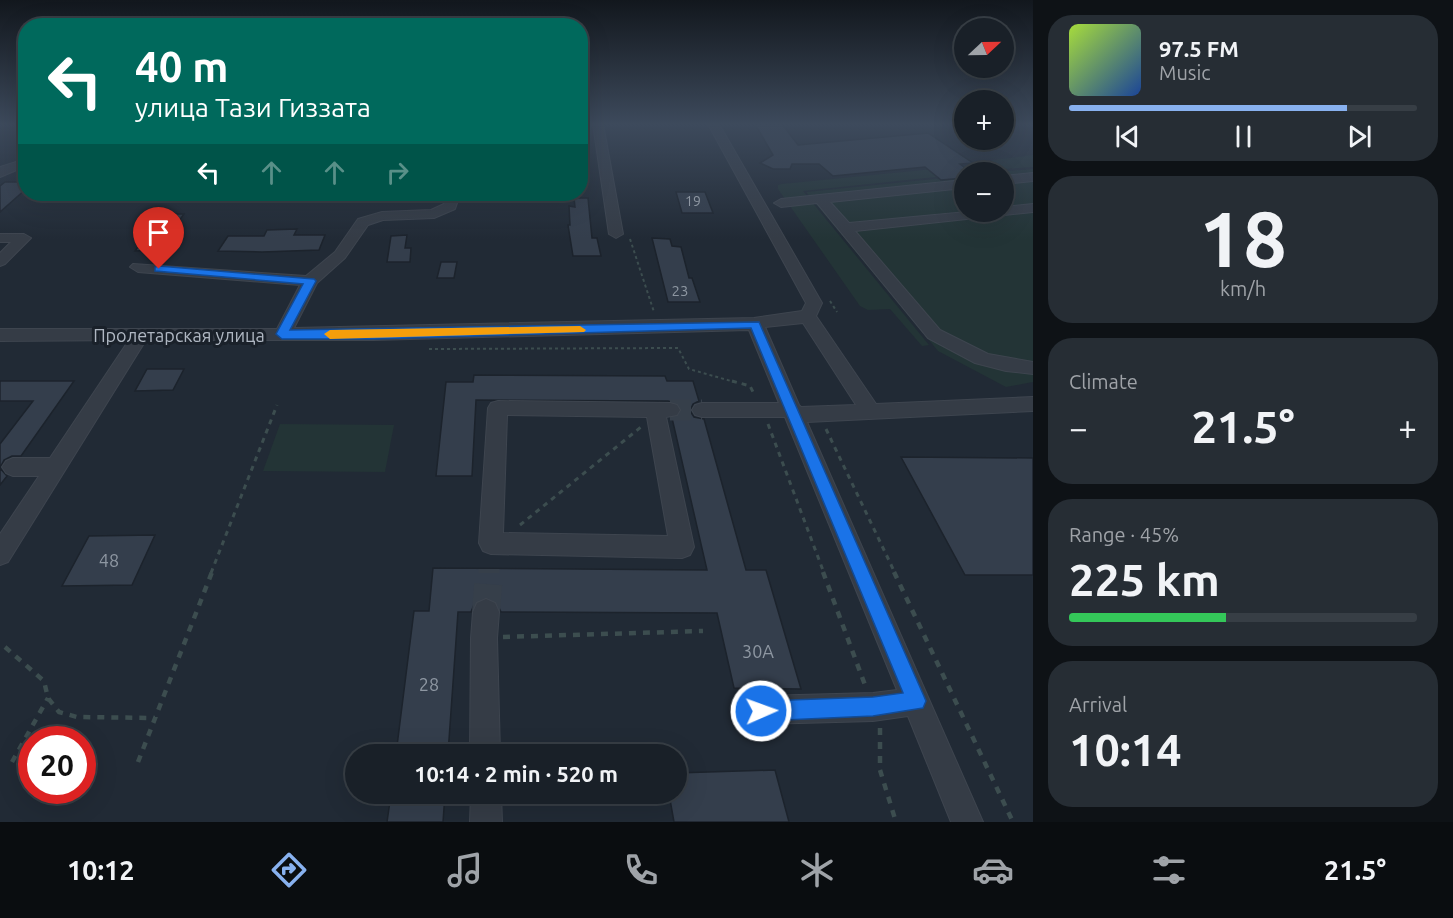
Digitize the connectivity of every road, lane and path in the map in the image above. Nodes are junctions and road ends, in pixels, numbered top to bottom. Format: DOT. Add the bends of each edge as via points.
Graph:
graph roads {
  1 [pos="604,162"];
  2 [pos="735,162"];
  3 [pos="18,164"];
  4 [pos="0,173"];
  5 [pos="1033,177"];
  6 [pos="1014,179"];
  7 [pos="954,185"];
  8 [pos="822,199"];
  9 [pos="451,201"];
  10 [pos="781,203"];
  11 [pos="1033,208"];
  12 [pos="1014,210"];
  13 [pos="954,216"];
  14 [pos="844,228"];
  15 [pos="616,234"];
  16 [pos="0,238"];
  17 [pos="0,261"];
  18 [pos="138,267"];
  19 [pos="310,281"];
  20 [pos="807,316"];
  21 [pos="755,324"];
  22 [pos="664,327"];
  23 [pos="282,334"];
  24 [pos="0,335"];
  25 [pos="141,335"];
  26 [pos="678,348"];
  27 [pos="424,349"];
  28 [pos="1033,368"];
  29 [pos="1033,404"];
  30 [pos="277,405"];
  31 [pos="702,410"];
  32 [pos="762,410"];
  33 [pos="661,411"];
  34 [pos="871,412"];
  35 [pos="794,413"];
  36 [pos="835,427"];
  37 [pos="13,467"];
  38 [pos="57,467"];
  39 [pos="498,543"];
  40 [pos="0,554"];
  41 [pos="485,625"];
  42 [pos="702,631"];
  43 [pos="5,647"];
  44 [pos="48,698"];
  45 [pos="916,701"];
  46 [pos="873,706"];
  47 [pos="761,711"];
  48 [pos="154,718"];
  49 [pos="485,744"];
  50 [pos="12,762"];
  51 [pos="138,762"];
  52 [pos="486,804"];
  53 [pos="486,822"];
  54 [pos="896,822"];
  55 [pos="968,822"];
  56 [pos="1013,822"];
  1 -- 15 [label="street"];
  2 -- 20 [label="street" via="814,303"];
  3 -- 4 [label="street"];
  5 -- 6 [label="street"];
  7 -- 8 [label="street"];
  8 -- 10 [label="street"];
  8 -- 14 [label="street"];
  9 -- 19 [label="street" via="441,212 382,216 363,222 340,255"];
  11 -- 12 [label="street"];
  13 -- 14 [label="street"];
  14 -- 28 [label="street" via="934,334 991,363"];
  15 -- 22 [label="path" via="630,238 653,310"];
  16 -- 17 [label="street" via="24,238"];
  18 -- 19 [label="street"];
  19 -- 23 [label="street"];
  20 -- 21 [label="street, Пролетарская улица"];
  20 -- 34 [label="street"];
  21 -- 22 [label="street, Пролетарская улица"];
  21 -- 35 [label="street"];
  22 -- 23 [label="street, Пролетарская улица"];
  22 -- 26 [label="path"];
  23 -- 25 [label="street, Пролетарская улица"];
  24 -- 25 [label="street, Пролетарская улица"];
  25 -- 38 [label="street"];
  26 -- 27 [label="path"];
  26 -- 32 [label="path" via="689,369 750,386"];
  29 -- 34 [label="street"];
  30 -- 48 [label="path"];
  31 -- 32 [label="street"];
  32 -- 35 [label="street"];
  32 -- 46 [label="path"];
  33 -- 39 [label="path"];
  33 -- 39 [label="street" via="498,408 491,543"];
  33 -- 39 [label="street" via="682,547"];
  34 -- 35 [label="street"];
  35 -- 45 [label="street"];
  36 -- 56 [label="path" via="826,428"];
  37 -- 38 [label="street"];
  38 -- 40 [label="street"];
  41 -- 42 [label="path"];
  41 -- 49 [label="street"];
  43 -- 44 [label="path" via="44,681"];
  44 -- 48 [label="path" via="59,712 77,717"];
  44 -- 50 [label="path"];
  45 -- 46 [label="street"];
  45 -- 55 [label="street"];
  46 -- 47 [label="street"];
  46 -- 54 [label="path" via="882,733 880,770"];
  48 -- 51 [label="path"];
  52 -- 53 [label="street"];
}
